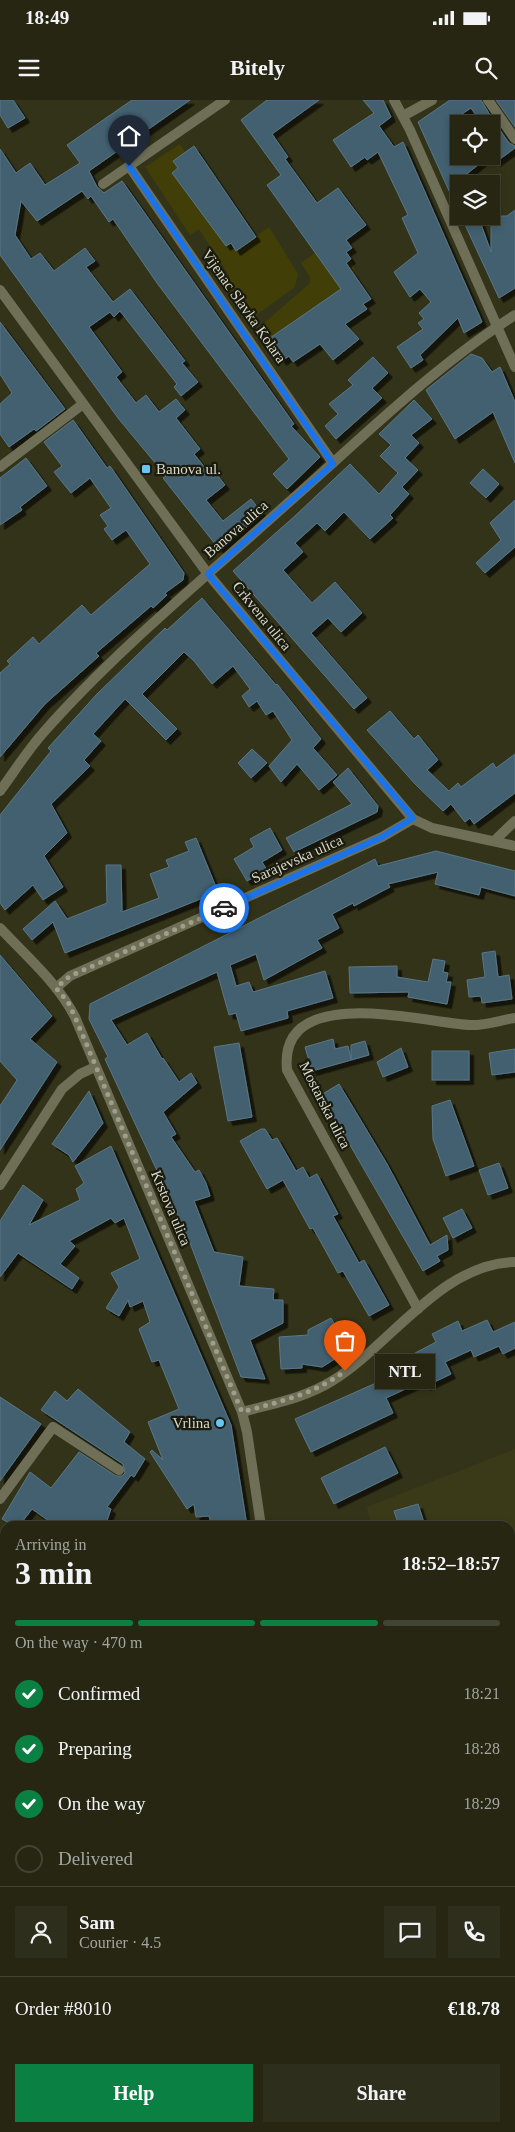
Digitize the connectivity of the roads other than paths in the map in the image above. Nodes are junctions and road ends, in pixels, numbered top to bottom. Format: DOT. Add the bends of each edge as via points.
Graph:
graph roads {
  1 [pos="225,100"];
  2 [pos="394,100"];
  3 [pos="432,100"];
  4 [pos="488,100"];
  5 [pos="403,116"];
  6 [pos="515,139"];
  7 [pos="129,166"];
  8 [pos="103,184"];
  9 [pos="0,290"];
  10 [pos="515,315"];
  11 [pos="497,326"];
  12 [pos="515,367"];
  13 [pos="83,404"];
  14 [pos="333,464"];
  15 [pos="0,466"];
  16 [pos="208,574"];
  17 [pos="0,791"];
  18 [pos="413,818"];
  19 [pos="515,821"];
  20 [pos="494,841"];
  21 [pos="515,846"];
  22 [pos="0,928"];
  23 [pos="56,988"];
  24 [pos="515,1018"];
  25 [pos="94,1067"];
  26 [pos="0,1184"];
  27 [pos="515,1262"];
  28 [pos="418,1309"];
  29 [pos="242,1412"];
  30 [pos="119,1470"];
  31 [pos="0,1499"];
  32 [pos="261,1521"];
  1 -- 7 [label="street"];
  2 -- 5 [label="street"];
  3 -- 5 [label="street"];
  4 -- 6 [label="street"];
  5 -- 11 [label="street"];
  7 -- 8 [label="street"];
  7 -- 14 [label="street, Vijenac Slavka Kolara"];
  9 -- 13 [label="street, Crkvena ulica"];
  10 -- 11 [label="street, Banova ulica"];
  11 -- 12 [label="street"];
  11 -- 14 [label="street, Banova ulica"];
  13 -- 15 [label="street"];
  13 -- 16 [label="street, Crkvena ulica"];
  14 -- 16 [label="street, Banova ulica"];
  16 -- 17 [label="street, Banova ulica" via="72,702 42,734"];
  16 -- 18 [label="street, Crkvena ulica"];
  18 -- 20 [label="street, Crkvena ulica" via="432,828"];
  18 -- 23 [label="street, Sarajevska ulica" via="382,837 70,976"];
  19 -- 20 [label="street"];
  20 -- 21 [label="street, Crkvena ulica"];
  22 -- 23 [label="street, Krstova ulica"];
  23 -- 25 [label="street, Krstova ulica" via="68,1002"];
  24 -- 28 [label="street, Mostarska ulica" via="472,1026 363,1013 329,1015 304,1025 294,1033 285,1053 287,1070"];
  25 -- 26 [label="street" via="62,1089"];
  25 -- 29 [label="street, Krstova ulica"];
  27 -- 28 [label="street" via="485,1267 458,1279"];
  28 -- 29 [label="street" via="332,1382 297,1397"];
  29 -- 32 [label="street, Krstova ulica"];
  30 -- 31 [label="street" via="53,1427"];
}
